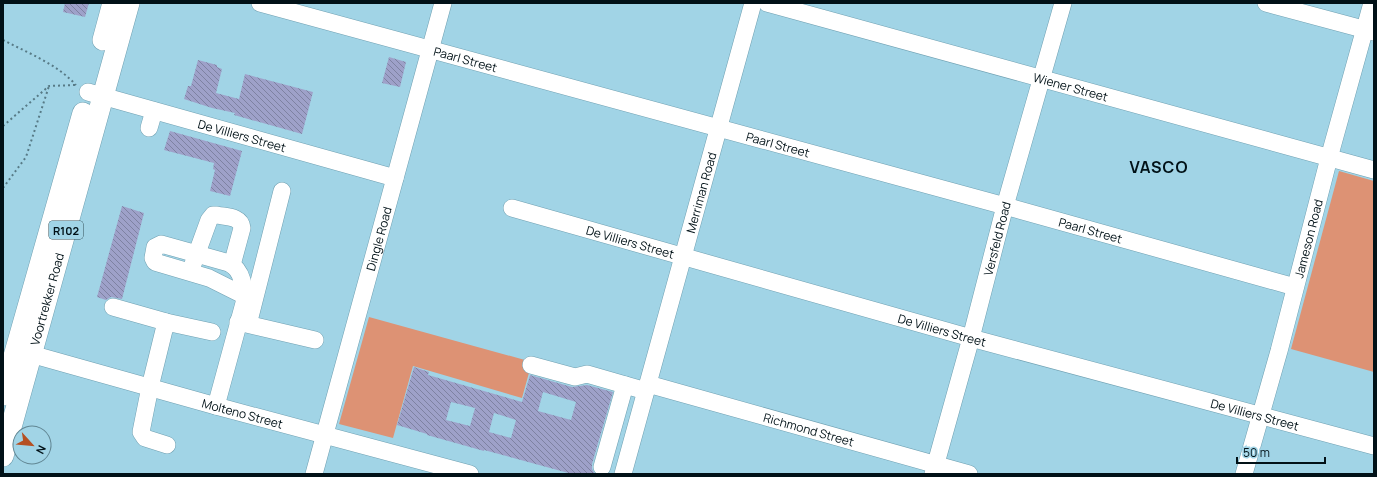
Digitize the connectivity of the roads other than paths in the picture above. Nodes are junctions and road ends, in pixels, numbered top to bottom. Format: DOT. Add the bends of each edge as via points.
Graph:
graph roads {
  1 [pos="113,3"];
  2 [pos="129,3"];
  3 [pos="260,3"];
  4 [pos="443,3"];
  5 [pos="753,3"];
  6 [pos="767,3"];
  7 [pos="1063,3"];
  8 [pos="1266,3"];
  9 [pos="1372,3"];
  10 [pos="1369,31"];
  11 [pos="430,49"];
  12 [pos="1042,79"];
  13 [pos="95,94"];
  14 [pos="154,111"];
  15 [pos="149,128"];
  16 [pos="719,128"];
  17 [pos="1329,158"];
  18 [pos="1374,170"];
  19 [pos="395,178"];
  20 [pos="282,191"];
  21 [pos="1005,206"];
  22 [pos="512,208"];
  23 [pos="197,254"];
  24 [pos="683,256"];
  25 [pos="228,263"];
  26 [pos="190,272"];
  27 [pos="215,280"];
  28 [pos="1295,286"];
  29 [pos="243,295"];
  30 [pos="114,307"];
  31 [pos="166,322"];
  32 [pos="243,323"];
  33 [pos="212,332"];
  34 [pos="971,338"];
  35 [pos="315,340"];
  36 [pos="24,351"];
  37 [pos="531,365"];
  38 [pos="626,385"];
  39 [pos="150,387"];
  40 [pos="647,387"];
  41 [pos="3,395"];
  42 [pos="216,406"];
  43 [pos="1260,415"];
  44 [pos="325,435"];
  45 [pos="166,445"];
  46 [pos="1374,446"];
  47 [pos="3,456"];
  48 [pos="602,467"];
  49 [pos="934,469"];
  50 [pos="314,474"];
  51 [pos="470,474"];
  52 [pos="623,474"];
  53 [pos="969,474"];
  54 [pos="1244,474"];
  1 -- 13 [label="main road, Voortrekker Road / R102"];
  2 -- 13 [label="main road, Voortrekker Road / R102"];
  3 -- 11 [label="street, Paarl Street"];
  4 -- 11 [label="street, Dingle Road"];
  5 -- 16 [label="street, Merriman Road"];
  6 -- 12 [label="street, Wiener Street"];
  7 -- 12 [label="street, Versfeld Road"];
  8 -- 10 [label="street"];
  9 -- 10 [label="street, Jameson Road"];
  10 -- 17 [label="street, Jameson Road"];
  11 -- 16 [label="street, Paarl Street"];
  11 -- 19 [label="street, Dingle Road"];
  12 -- 17 [label="street, Wiener Street"];
  12 -- 21 [label="street, Versfeld Road"];
  13 -- 14 [label="street, De Villiers Street"];
  13 -- 36 [label="main road, Voortrekker Road / R102"];
  14 -- 15 [label="street"];
  14 -- 19 [label="street, De Villiers Street"];
  16 -- 21 [label="street, Paarl Street"];
  16 -- 24 [label="street, Merriman Road"];
  17 -- 18 [label="street, Wiener Street"];
  17 -- 28 [label="street, Jameson Road"];
  19 -- 44 [label="street, Dingle Road"];
  20 -- 32 [label="street"];
  21 -- 28 [label="street, Paarl Street"];
  21 -- 34 [label="street, Versfeld Road"];
  22 -- 24 [label="street, De Villiers Street"];
  23 -- 25 [label="street"];
  23 -- 25 [label="street" via="210,217 216,215 238,220 242,228"];
  23 -- 26 [label="street"];
  23 -- 26 [label="street" via="161,244 156,245 154,249 155,262"];
  24 -- 34 [label="street, De Villiers Street"];
  24 -- 40 [label="street, Merriman Road"];
  25 -- 27 [label="street" via="224,272"];
  25 -- 29 [label="street" via="238,270"];
  26 -- 27 [label="street"];
  27 -- 29 [label="street"];
  28 -- 43 [label="street, Jameson Road"];
  29 -- 32 [label="street"];
  30 -- 31 [label="street"];
  31 -- 33 [label="street"];
  31 -- 39 [label="street"];
  32 -- 35 [label="street"];
  32 -- 42 [label="street"];
  34 -- 43 [label="street, De Villiers Street"];
  34 -- 49 [label="street, Versfeld Road"];
  36 -- 39 [label="street, Molteno Street"];
  36 -- 41 [label="main road, Voortrekker Road / R102"];
  36 -- 47 [label="main road, Voortrekker Road / R102"];
  37 -- 38 [label="street, Richmond Street" via="575,377 587,374"];
  38 -- 40 [label="street, Richmond Street"];
  38 -- 48 [label="street"];
  39 -- 42 [label="street, Molteno Street"];
  39 -- 45 [label="street" via="140,432 145,438"];
  40 -- 49 [label="street, Richmond Street"];
  40 -- 52 [label="street, Merriman Road"];
  42 -- 44 [label="street, Molteno Street"];
  43 -- 46 [label="street, De Villiers Street"];
  43 -- 54 [label="street, Jameson Road"];
  44 -- 50 [label="street, Dingle Road"];
  44 -- 51 [label="street, Molteno Street"];
  49 -- 53 [label="street, Richmond Street"];
}
